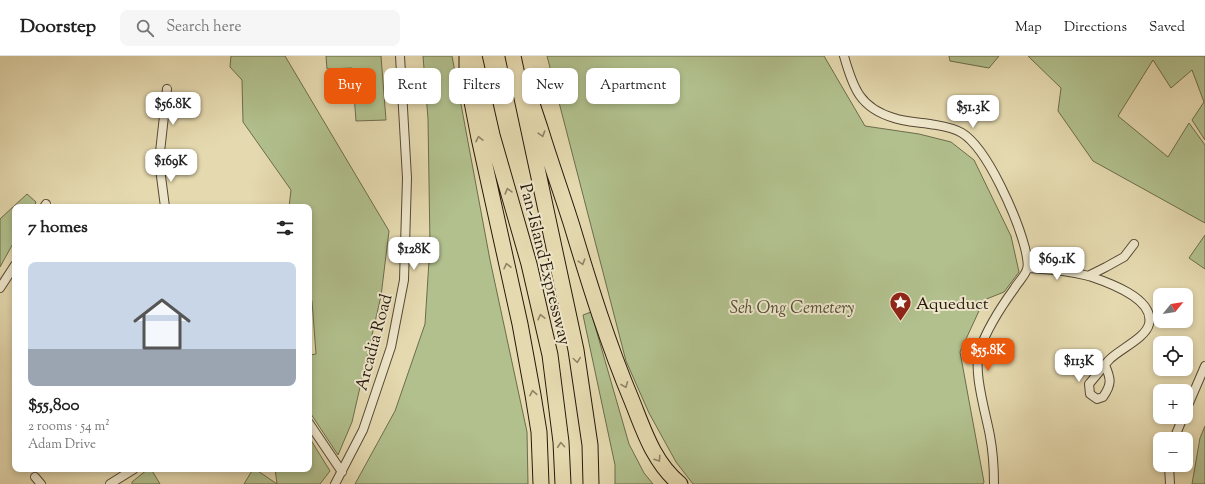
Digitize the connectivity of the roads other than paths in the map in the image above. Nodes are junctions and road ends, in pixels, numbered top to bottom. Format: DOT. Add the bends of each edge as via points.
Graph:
graph roads {
  1 [pos="400,56"];
  2 [pos="467,56"];
  3 [pos="474,56"];
  4 [pos="512,56"];
  5 [pos="844,56"];
  6 [pos="519,87"];
  7 [pos="167,89"];
  8 [pos="165,204"];
  9 [pos="1134,244"];
  10 [pos="1028,268"];
  11 [pos="12,270"];
  12 [pos="1088,276"];
  13 [pos="0,288"];
  14 [pos="1105,365"];
  15 [pos="1205,366"];
  16 [pos="1193,394"];
  17 [pos="312,427"];
  18 [pos="129,472"];
  19 [pos="342,472"];
  20 [pos="1169,472"];
  21 [pos="35,477"];
  22 [pos="677,483"];
  23 [pos="41,484"];
  24 [pos="110,484"];
  25 [pos="335,484"];
  26 [pos="541,484"];
  27 [pos="563,484"];
  28 [pos="591,484"];
  29 [pos="994,484"];
  30 [pos="1170,484"];
  1 -- 19 [label="street, Arcadia Road" via="407,178 404,280 391,346 363,430"];
  26 -- 2 [label="highway, one-way" via="539,432 533,395 479,138 467,76"];
  27 -- 3 [label="highway, Pan-Island Expressway, one-way" via="561,442 550,355 529,264 492,135"];
  4 -- 6 [label="highway, Pan-Island Expressway"];
  5 -- 10 [label="street" via="858,92 873,110 894,118 948,127 962,133 974,143 999,183 1016,222 1025,248"];
  6 -- 22 [label="highway, one-way" via="533,107 591,292 645,436 662,465"];
  6 -- 28 [label="highway, Pan-Island Expressway, one-way" via="576,350 590,445"];
  7 -- 8 [label="street" via="159,162"];
  9 -- 12 [label="street" via="1124,257"];
  10 -- 12 [label="street"];
  10 -- 29 [label="street" via="992,326 979,350 977,362 990,437"];
  11 -- 13 [label="street"];
  12 -- 14 [label="street" via="1118,287 1140,300 1146,306 1149,315 1149,324 1143,332"];
  15 -- 16 [label="street"];
  17 -- 19 [label="street"];
  18 -- 24 [label="street"];
  19 -- 25 [label="street, Arcadia Road"];
  20 -- 30 [label="street"];
  21 -- 23 [label="street"];
}
